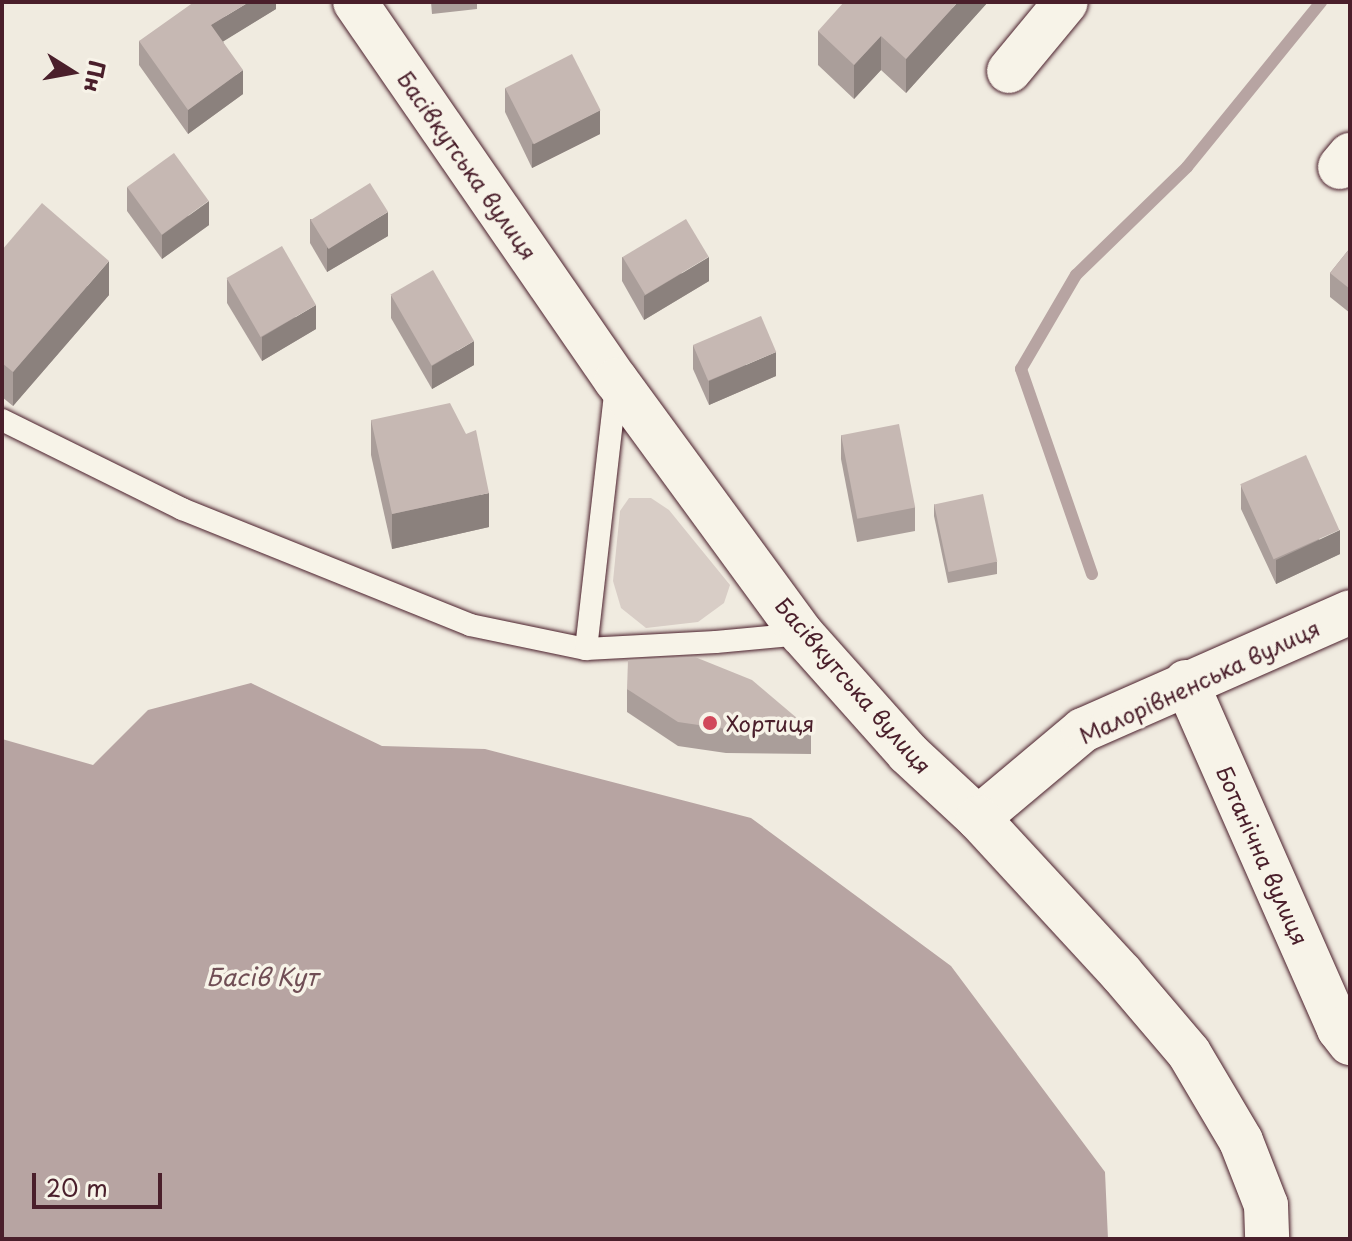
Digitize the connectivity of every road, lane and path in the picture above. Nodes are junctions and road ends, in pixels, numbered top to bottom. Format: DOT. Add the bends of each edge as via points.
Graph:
graph roads {
  1 [pos="355,2"];
  2 [pos="1066,2"];
  3 [pos="1009,71"];
  4 [pos="616,380"];
  5 [pos="2,420"];
  6 [pos="1350,612"];
  7 [pos="802,634"];
  8 [pos="586,649"];
  9 [pos="1186,682"];
  10 [pos="978,818"];
  11 [pos="1346,1032"];
  12 [pos="1267,1239"];
  1 -- 4 [label="main road, Басівкутська вулиця"];
  2 -- 3 [label="main road"];
  4 -- 7 [label="main road, Басівкутська вулиця"];
  4 -- 8 [label="lane"];
  5 -- 8 [label="lane" via="182,509 470,625"];
  6 -- 9 [label="main road, Малорівненська вулиця"];
  7 -- 8 [label="lane"];
  7 -- 10 [label="main road, Басівкутська вулиця" via="908,753"];
  9 -- 10 [label="main road, Малорівненська вулиця" via="1083,730"];
  9 -- 11 [label="main road, Ботанічна вулиця"];
  10 -- 12 [label="main road, Басівкутська вулиця" via="1189,1053 1241,1141 1266,1205"];
}
